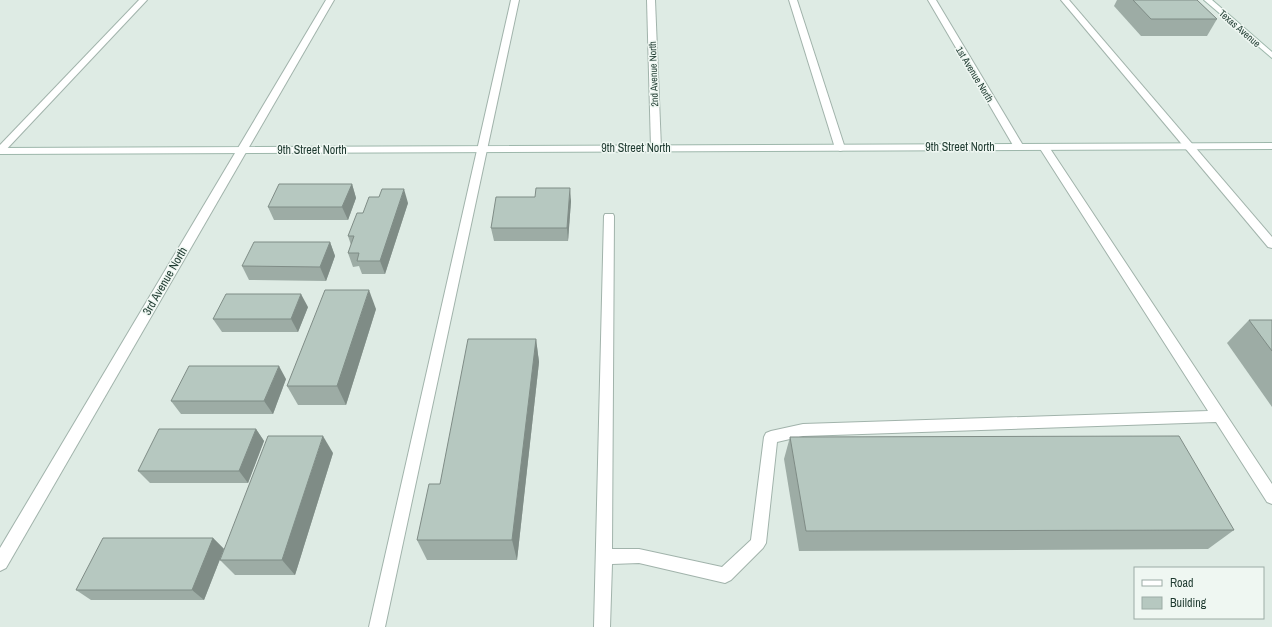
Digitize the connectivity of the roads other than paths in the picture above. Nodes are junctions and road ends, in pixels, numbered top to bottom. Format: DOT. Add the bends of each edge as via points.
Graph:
graph roads {
  1 [pos="143,0"];
  2 [pos="330,0"];
  3 [pos="515,0"];
  4 [pos="650,0"];
  5 [pos="793,0"];
  6 [pos="932,0"];
  7 [pos="1065,0"];
  8 [pos="1208,0"];
  9 [pos="1272,56"];
  10 [pos="1272,146"];
  11 [pos="1019,147"];
  12 [pos="1044,147"];
  13 [pos="1189,147"];
  14 [pos="656,148"];
  15 [pos="840,148"];
  16 [pos="482,149"];
  17 [pos="242,150"];
  18 [pos="0,151"];
  19 [pos="610,216"];
  20 [pos="1272,244"];
  21 [pos="1219,416"];
  22 [pos="1272,497"];
  23 [pos="604,557"];
  24 [pos="0,563"];
  25 [pos="377,627"];
  26 [pos="602,627"];
  1 -- 18 [label="street"];
  2 -- 17 [label="street, 3rd Avenue North"];
  3 -- 16 [label="street"];
  4 -- 14 [label="street, 2nd Avenue North"];
  5 -- 15 [label="street"];
  6 -- 11 [label="street, 1st Avenue North"];
  7 -- 13 [label="street"];
  8 -- 9 [label="street, Texas Avenue"];
  10 -- 13 [label="street, 9th Street North"];
  11 -- 12 [label="street, 9th Street North"];
  11 -- 15 [label="street, 9th Street North"];
  12 -- 13 [label="street, 9th Street North"];
  12 -- 21 [label="street"];
  13 -- 20 [label="street"];
  14 -- 15 [label="street, 9th Street North"];
  14 -- 16 [label="street, 9th Street North"];
  16 -- 17 [label="street, 9th Street North"];
  16 -- 25 [label="street"];
  17 -- 18 [label="street, 9th Street North"];
  17 -- 24 [label="street, 3rd Avenue North"];
  19 -- 23 [label="street"];
  21 -- 22 [label="street"];
  21 -- 23 [label="street" via="803,430 771,438 758,543 725,575 639,556"];
  23 -- 26 [label="street"];
}
